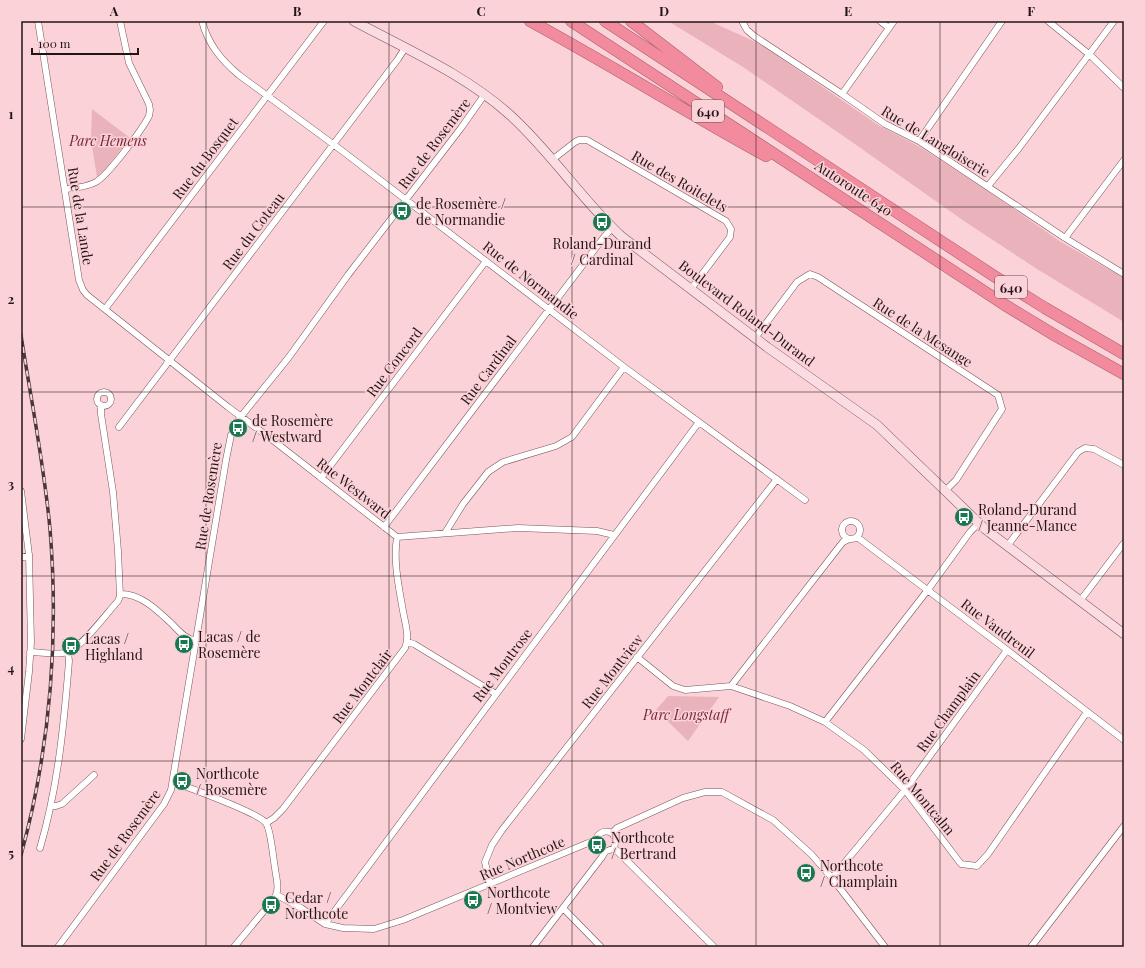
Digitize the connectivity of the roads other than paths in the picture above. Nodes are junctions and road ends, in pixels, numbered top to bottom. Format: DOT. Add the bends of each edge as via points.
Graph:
graph roads {
  1 [pos="38,21"];
  2 [pos="120,21"];
  3 [pos="202,21"];
  4 [pos="324,21"];
  5 [pos="354,21"];
  6 [pos="530,21"];
  7 [pos="571,21"];
  8 [pos="605,21"];
  9 [pos="631,21"];
  10 [pos="742,21"];
  11 [pos="880,21"];
  12 [pos="894,21"];
  13 [pos="1002,21"];
  14 [pos="1048,21"];
  15 [pos="1114,21"];
  16 [pos="889,28"];
  17 [pos="404,48"];
  18 [pos="1090,55"];
  19 [pos="1124,88"];
  20 [pos="485,94"];
  21 [pos="842,94"];
  22 [pos="267,96"];
  23 [pos="786,140"];
  24 [pos="919,141"];
  25 [pos="334,144"];
  26 [pos="552,160"];
  27 [pos="1124,160"];
  28 [pos="988,186"];
  29 [pos="66,189"];
  30 [pos="406,199"];
  31 [pos="845,200"];
  32 [pos="612,228"];
  33 [pos="1065,238"];
  34 [pos="486,261"];
  35 [pos="1124,274"];
  36 [pos="691,289"];
  37 [pos="105,309"];
  38 [pos="549,310"];
  39 [pos="755,338"];
  40 [pos="1124,354"];
  41 [pos="169,361"];
  42 [pos="624,367"];
  43 [pos="1124,374"];
  44 [pos="101,405"];
  45 [pos="241,416"];
  46 [pos="698,422"];
  47 [pos="119,426"];
  48 [pos="1124,465"];
  49 [pos="321,478"];
  50 [pos="777,479"];
  51 [pos="21,491"];
  52 [pos="945,491"];
  53 [pos="805,500"];
  54 [pos="979,523"];
  55 [pos="384,528"];
  56 [pos="445,533"];
  57 [pos="614,535"];
  58 [pos="397,537"];
  59 [pos="857,537"];
  60 [pos="849,539"];
  61 [pos="1124,543"];
  62 [pos="1008,546"];
  63 [pos="29,555"];
  64 [pos="21,558"];
  65 [pos="927,590"];
  66 [pos="121,594"];
  67 [pos="1080,601"];
  68 [pos="1124,634"];
  69 [pos="196,641"];
  70 [pos="407,642"];
  71 [pos="1007,650"];
  72 [pos="30,652"];
  73 [pos="68,652"];
  74 [pos="637,657"];
  75 [pos="731,686"];
  76 [pos="496,694"];
  77 [pos="1087,712"];
  78 [pos="22,717"];
  79 [pos="825,722"];
  80 [pos="21,739"];
  81 [pos="1124,740"];
  82 [pos="94,775"];
  83 [pos="173,783"];
  84 [pos="905,790"];
  85 [pos="51,806"];
  86 [pos="266,823"];
  87 [pos="1124,826"];
  88 [pos="612,833"];
  89 [pos="595,841"];
  90 [pos="40,848"];
  91 [pos="614,848"];
  92 [pos="604,852"];
  93 [pos="832,878"];
  94 [pos="490,884"];
  95 [pos="277,895"];
  96 [pos="563,908"];
  97 [pos="325,924"];
  98 [pos="58,947"];
  99 [pos="234,947"];
  100 [pos="533,947"];
  101 [pos="601,947"];
  102 [pos="714,947"];
  103 [pos="885,947"];
  104 [pos="1031,947"];
  1 -- 29 [label="street, Rue de la Lande"];
  2 -- 29 [label="street" via="127,59 149,104 150,116 102,178 92,184"];
  3 -- 22 [label="street, Rue de Normandie" via="211,45 222,60"];
  4 -- 22 [label="street, Rue du Bosquet"];
  5 -- 17 [label="street, Boulevard Roland-Durand"];
  6 -- 31 [label="highway"];
  7 -- 31 [label="highway, Autoroute 640 / 640"];
  8 -- 23 [label="highway, Autoroute 640 / 640"];
  9 -- 23 [label="highway"];
  10 -- 21 [label="street, Rue de Langloiserie" via="754,36"];
  11 -- 16 [label="street"];
  12 -- 16 [label="street"];
  13 -- 24 [label="street"];
  14 -- 18 [label="street"];
  15 -- 18 [label="street"];
  16 -- 21 [label="street"];
  17 -- 20 [label="street, Boulevard Roland-Durand"];
  17 -- 25 [label="street, Rue du Coteau"];
  18 -- 19 [label="street"];
  18 -- 28 [label="street"];
  20 -- 26 [label="street, Boulevard Roland-Durand" via="521,125"];
  20 -- 30 [label="street, Rue de Rosemère"];
  21 -- 24 [label="street, Rue de Langloiserie" via="885,124"];
  22 -- 25 [label="street, Rue de Normandie"];
  22 -- 37 [label="street, Rue du Bosquet"];
  23 -- 40 [label="highway, Autoroute 640 / 640" via="1033,301"];
  24 -- 28 [label="street, Rue de Langloiserie"];
  25 -- 30 [label="street, Rue de Normandie"];
  25 -- 41 [label="street, Rue du Coteau"];
  26 -- 32 [label="street, Boulevard Roland-Durand"];
  26 -- 36 [label="street, Rue des Roitelets" via="575,142 587,140 726,221 731,229 728,240"];
  27 -- 33 [label="street"];
  28 -- 33 [label="street, Rue de Langloiserie"];
  29 -- 37 [label="street, Rue de la Lande" via="81,287"];
  30 -- 34 [label="street, Rue de Normandie"];
  30 -- 45 [label="street, Rue de Rosemère" via="289,357"];
  31 -- 43 [label="highway, Autoroute 640 / 640" via="1028,319"];
  32 -- 36 [label="street, Boulevard Roland-Durand"];
  32 -- 38 [label="street, Rue Cardinal"];
  33 -- 35 [label="street, Rue de Langloiserie"];
  34 -- 38 [label="street, Rue de Normandie"];
  34 -- 49 [label="street, Rue Concord"];
  36 -- 39 [label="street, Boulevard Roland-Durand"];
  37 -- 41 [label="street, Rue Westward"];
  38 -- 42 [label="street, Rue de Normandie"];
  38 -- 55 [label="street, Rue Cardinal"];
  39 -- 52 [label="street, Boulevard Roland-Durand" via="877,425"];
  39 -- 52 [label="street, Rue de la Mesange" via="797,282 810,274 998,395 1002,409 956,480"];
  41 -- 45 [label="street, Rue Westward"];
  41 -- 47 [label="street, Rue du Coteau"];
  42 -- 46 [label="street, Rue de Normandie"];
  42 -- 56 [label="street" via="572,437 556,446 503,462 488,472"];
  44 -- 66 [label="street" via="113,498"];
  45 -- 49 [label="street, Rue Westward"];
  45 -- 69 [label="street, Rue de Rosemère" via="233,428 230,439"];
  46 -- 50 [label="street, Rue de Normandie"];
  46 -- 57 [label="street, Rue Montrose"];
  48 -- 62 [label="street" via="1094,449 1085,448 1078,452"];
  49 -- 55 [label="street, Rue Westward"];
  50 -- 53 [label="street, Rue de Normandie"];
  50 -- 74 [label="street, Rue Montview"];
  51 -- 63 [label="street"];
  52 -- 54 [label="street, Boulevard Roland-Durand"];
  54 -- 62 [label="street, Boulevard Roland-Durand"];
  54 -- 65 [label="street"];
  55 -- 58 [label="street, Rue Westward"];
  56 -- 57 [label="street, Rue Westward" via="518,528 596,531"];
  56 -- 58 [label="street, Rue Westward"];
  57 -- 76 [label="street, Rue Montrose"];
  58 -- 70 [label="street, Rue Montclair" via="397,571"];
  59 -- 60 [label="street"];
  59 -- 60 [label="street" via="860,527 851,521 845,524 842,530 844,536"];
  59 -- 65 [label="street, Rue Vaudreuil"];
  60 -- 75 [label="street" via="843,542"];
  61 -- 67 [label="street"];
  62 -- 67 [label="street, Boulevard Roland-Durand"];
  63 -- 64 [label="street"];
  63 -- 72 [label="street"];
  65 -- 71 [label="street, Rue Vaudreuil"];
  65 -- 79 [label="street"];
  66 -- 69 [label="street" via="132,595 143,601 162,614 187,639"];
  66 -- 73 [label="street" via="118,601 82,641"];
  67 -- 68 [label="street, Boulevard Roland-Durand"];
  69 -- 83 [label="street, Rue de Rosemère"];
  70 -- 76 [label="street"];
  70 -- 86 [label="street, Rue Montclair" via="404,651 283,809"];
  71 -- 77 [label="street, Rue Vaudreuil"];
  71 -- 84 [label="street, Rue Champlain"];
  72 -- 73 [label="street"];
  72 -- 78 [label="street"];
  73 -- 85 [label="street" via="65,718"];
  74 -- 75 [label="street, Rue Montcalm" via="673,686 685,690"];
  74 -- 94 [label="street, Rue Montview" via="492,845 485,862"];
  75 -- 79 [label="street, Rue Montcalm" via="790,706"];
  76 -- 97 [label="street, Rue Montrose"];
  77 -- 81 [label="street, Rue Vaudreuil"];
  77 -- 84 [label="street, Rue Montcalm" via="977,866 961,864"];
  78 -- 80 [label="street"];
  79 -- 84 [label="street, Rue Montcalm" via="864,750"];
  82 -- 85 [label="street" via="62,804"];
  83 -- 86 [label="street" via="210,796"];
  83 -- 98 [label="street, Rue de Rosemère" via="164,804"];
  84 -- 93 [label="street, Rue Champlain"];
  85 -- 90 [label="street"];
  86 -- 95 [label="street" via="278,887"];
  87 -- 104 [label="street"];
  88 -- 89 [label="street, Rue Northcote" via="601,832"];
  88 -- 91 [label="street" via="616,837"];
  88 -- 93 [label="street, Rue Northcote" via="617,828 683,798 705,792 722,792 773,820 811,854"];
  89 -- 92 [label="street" via="598,848"];
  89 -- 94 [label="street, Rue Northcote"];
  91 -- 92 [label="street"];
  91 -- 102 [label="street"];
  92 -- 96 [label="street"];
  93 -- 103 [label="street, Rue Northcote"];
  94 -- 97 [label="street, Rue Northcote" via="403,920 374,929 343,928"];
  95 -- 97 [label="street, Rue Northcote"];
  95 -- 99 [label="street"];
  96 -- 100 [label="street"];
  96 -- 101 [label="street"];
}
